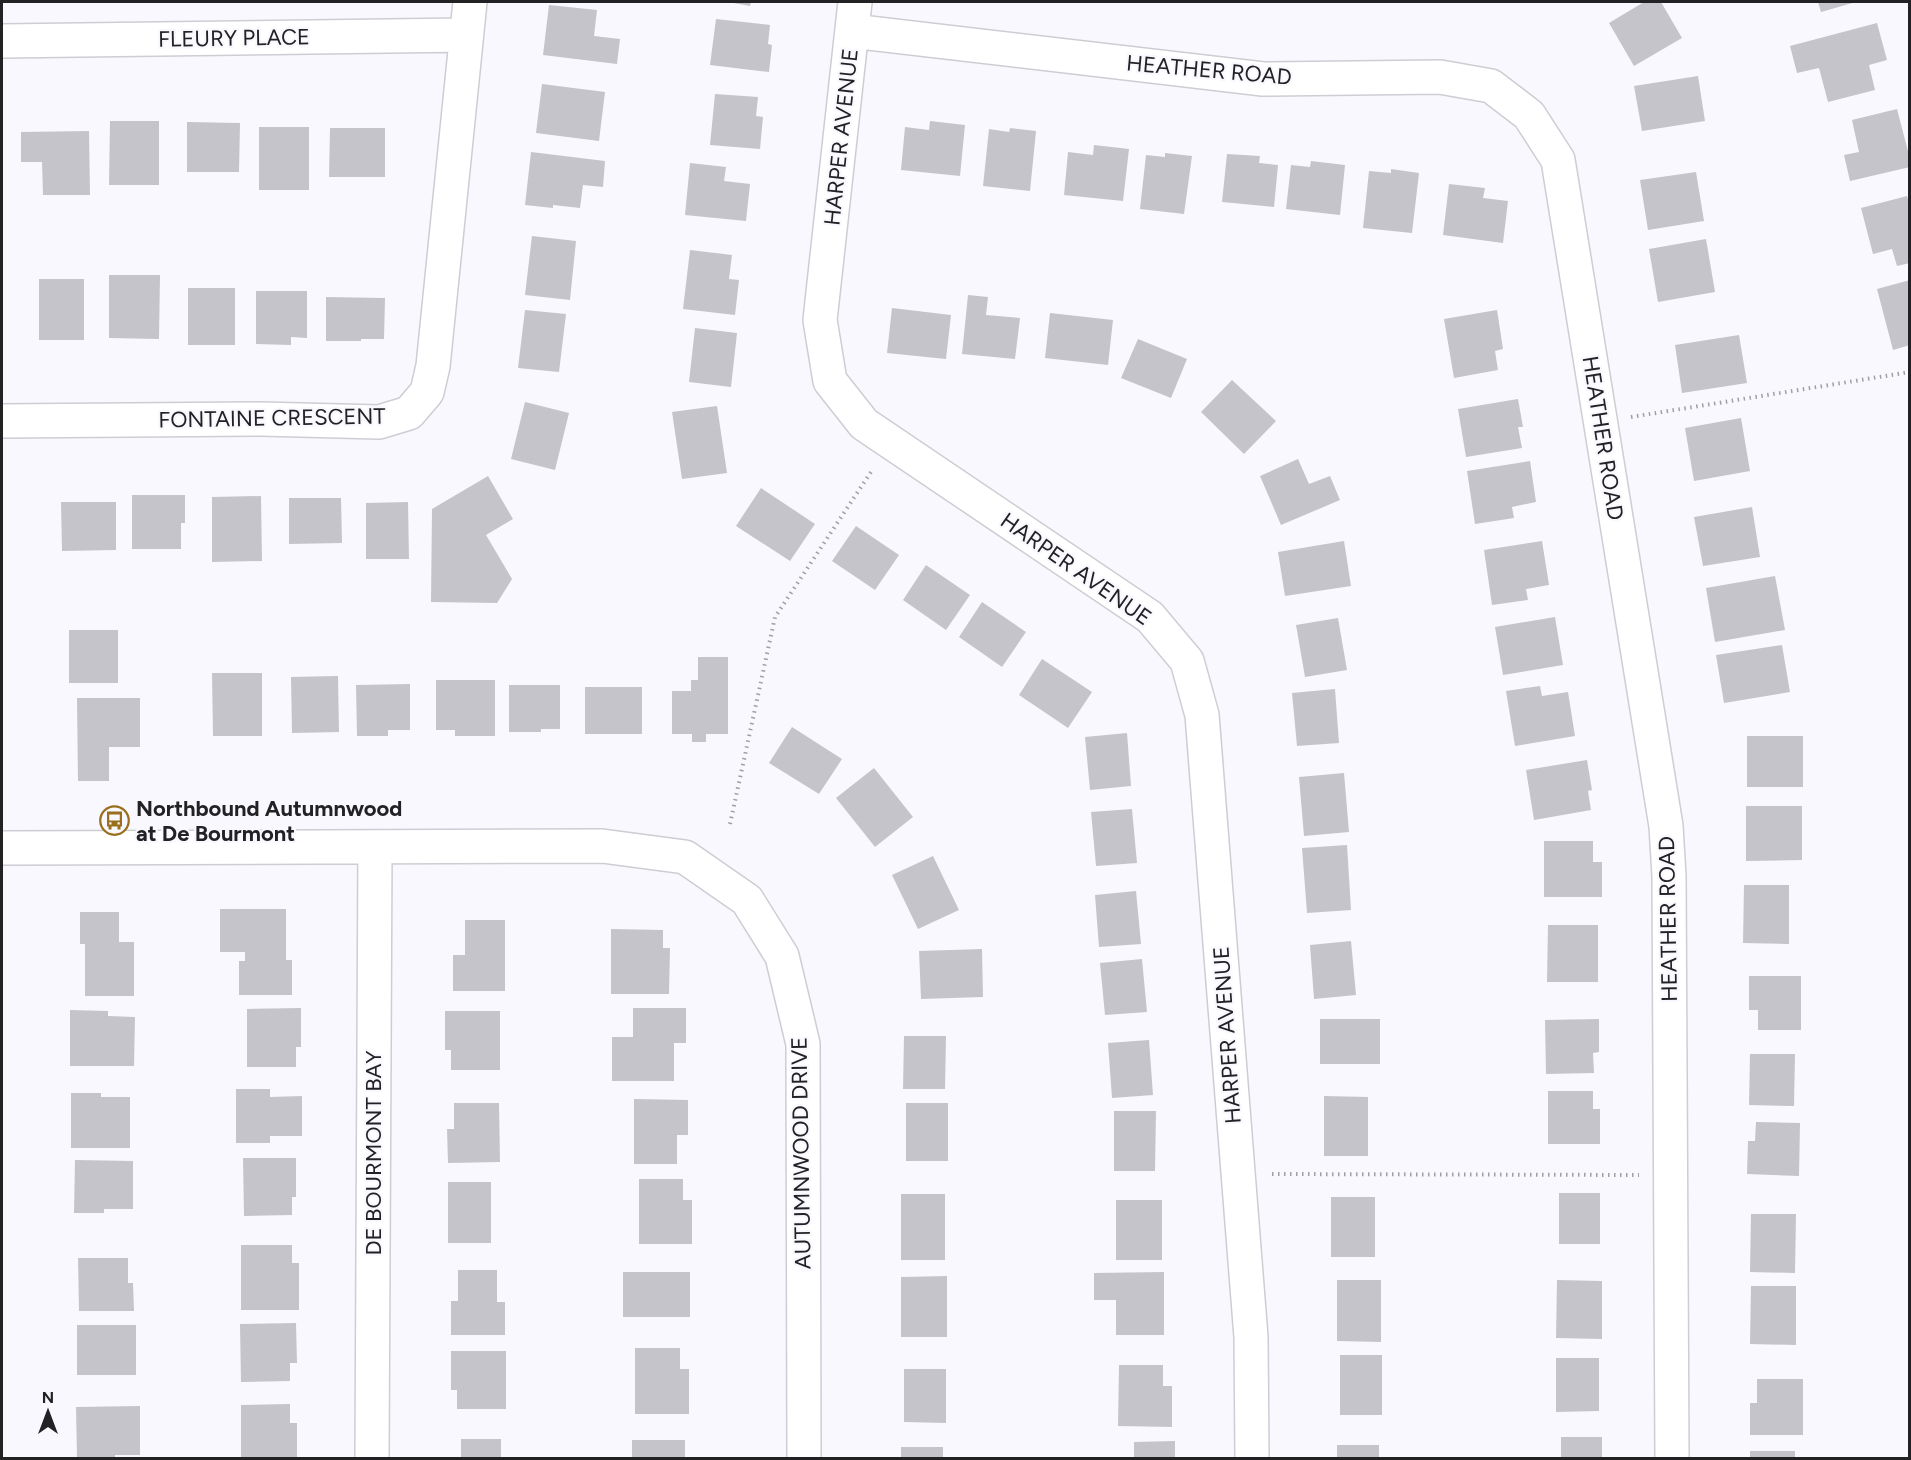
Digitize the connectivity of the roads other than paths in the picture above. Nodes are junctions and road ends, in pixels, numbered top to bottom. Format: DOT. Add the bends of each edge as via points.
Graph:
graph roads {
  1 [pos="470,2"];
  2 [pos="854,16"];
  3 [pos="466,35"];
  4 [pos="2,41"];
  5 [pos="2,421"];
  6 [pos="375,847"];
  7 [pos="2,848"];
  8 [pos="372,1458"];
  9 [pos="804,1458"];
  10 [pos="1252,1458"];
  11 [pos="1672,1458"];
  1 -- 3 [label="street, FONTAINE CRESCENT"];
  2 -- 10 [label="street, HARPER AVENUE" via="820,320 830,381 864,424 1150,616 1187,661 1202,715 1251,1336"];
  2 -- 11 [label="street, HEATHER ROAD" via="1263,79 1440,77 1491,86 1529,115 1558,160 1666,826"];
  3 -- 4 [label="street, FLEURY PLACE"];
  3 -- 5 [label="street, FONTAINE CRESCENT" via="433,366 427,392 409,413 379,422"];
  6 -- 7 [label="street, AUTUMNWOOD DRIVE"];
  6 -- 8 [label="street, DE BOURMONT BAY"];
  6 -- 9 [label="street, AUTUMNWOOD DRIVE" via="602,846 685,857 747,900 782,956 803,1044"];
}
